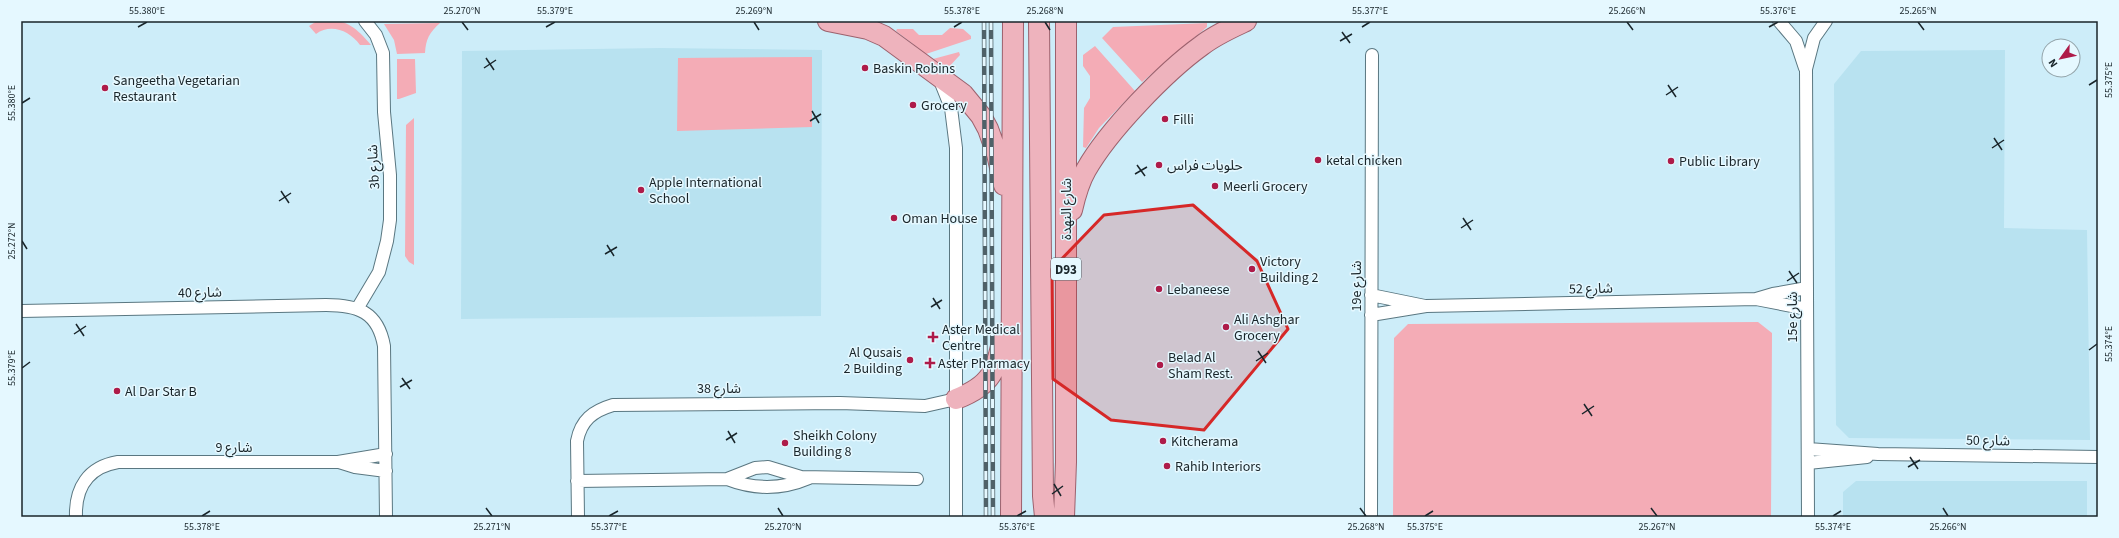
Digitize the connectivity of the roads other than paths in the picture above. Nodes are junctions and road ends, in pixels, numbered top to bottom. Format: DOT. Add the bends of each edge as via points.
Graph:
graph roads {
  1 [pos="365,21"];
  2 [pos="828,21"];
  3 [pos="1012,21"];
  4 [pos="1039,21"];
  5 [pos="1066,21"];
  6 [pos="1246,21"];
  7 [pos="1779,21"];
  8 [pos="1826,21"];
  9 [pos="1372,55"];
  10 [pos="1806,69"];
  11 [pos="938,76"];
  12 [pos="1012,221"];
  13 [pos="1066,229"];
  14 [pos="1807,288"];
  15 [pos="1371,295"];
  16 [pos="1012,298"];
  17 [pos="1756,299"];
  18 [pos="1426,306"];
  19 [pos="357,309"];
  20 [pos="1807,309"];
  21 [pos="21,311"];
  22 [pos="1371,316"];
  23 [pos="956,399"];
  24 [pos="1808,448"];
  25 [pos="386,454"];
  26 [pos="1878,454"];
  27 [pos="2098,457"];
  28 [pos="338,462"];
  29 [pos="1808,463"];
  30 [pos="386,471"];
  31 [pos="809,478"];
  32 [pos="727,479"];
  33 [pos="917,479"];
  34 [pos="577,480"];
  35 [pos="76,516"];
  36 [pos="386,517"];
  37 [pos="578,517"];
  38 [pos="956,517"];
  39 [pos="1011,517"];
  40 [pos="1045,517"];
  41 [pos="1064,517"];
  42 [pos="1371,517"];
  43 [pos="1808,517"];
  1 -- 19 [label="street, 3b شارع" via="376,36 383,53 390,212 382,264"];
  2 -- 11 [label="main road" via="876,32"];
  3 -- 12 [label="main road"];
  4 -- 40 [label="main road"];
  5 -- 13 [label="main road, شارع النهدة / D93"];
  6 -- 13 [label="main road" via="1200,46 1146,96 1126,119 1086,170 1076,193"];
  7 -- 10 [label="street, 15e شارع" via="1796,41"];
  8 -- 10 [label="street, 15e شارع" via="1814,38"];
  9 -- 15 [label="street, 19e شارع"];
  10 -- 14 [label="street, 15e شارع"];
  11 -- 12 [label="main road" via="964,94 988,129 997,154"];
  11 -- 23 [label="street" via="951,108 956,141"];
  12 -- 16 [label="main road"];
  13 -- 41 [label="main road, شارع النهدة / D93"];
  14 -- 17 [label="street, شارع 52"];
  14 -- 20 [label="street, 15e شارع"];
  15 -- 18 [label="street, شارع 52"];
  15 -- 22 [label="street, 19e شارع"];
  16 -- 23 [label="main road" via="998,357 990,377 974,392"];
  16 -- 39 [label="main road"];
  17 -- 18 [label="street, شارع 52"];
  17 -- 20 [label="street, شارع 52"];
  18 -- 22 [label="street, شارع 52"];
  19 -- 21 [label="street, شارع 40" via="326,305"];
  19 -- 25 [label="street, شارع 40" via="369,314 375,321 384,346"];
  20 -- 24 [label="street, 15e شارع"];
  22 -- 42 [label="street, 19e شارع"];
  23 -- 34 [label="street, شارع 38" via="920,406 840,403 613,405 592,414 581,426 577,441"];
  23 -- 38 [label="street"];
  24 -- 26 [label="street, شارع 50"];
  24 -- 29 [label="street, 15e شارع"];
  25 -- 28 [label="street, شارع 9"];
  25 -- 30 [label="street"];
  26 -- 27 [label="street, شارع 50"];
  26 -- 29 [label="street, شارع 50"];
  28 -- 30 [label="street, شارع 9"];
  28 -- 35 [label="street, شارع 9" via="131,463 98,477 84,494"];
  29 -- 43 [label="street, 15e شارع"];
  30 -- 36 [label="street"];
  31 -- 32 [label="street" via="789,486 768,488 746,486"];
  31 -- 32 [label="street" via="768,467 754,468"];
  31 -- 33 [label="street"];
  32 -- 34 [label="street"];
  34 -- 37 [label="street, شارع 38"];
}
